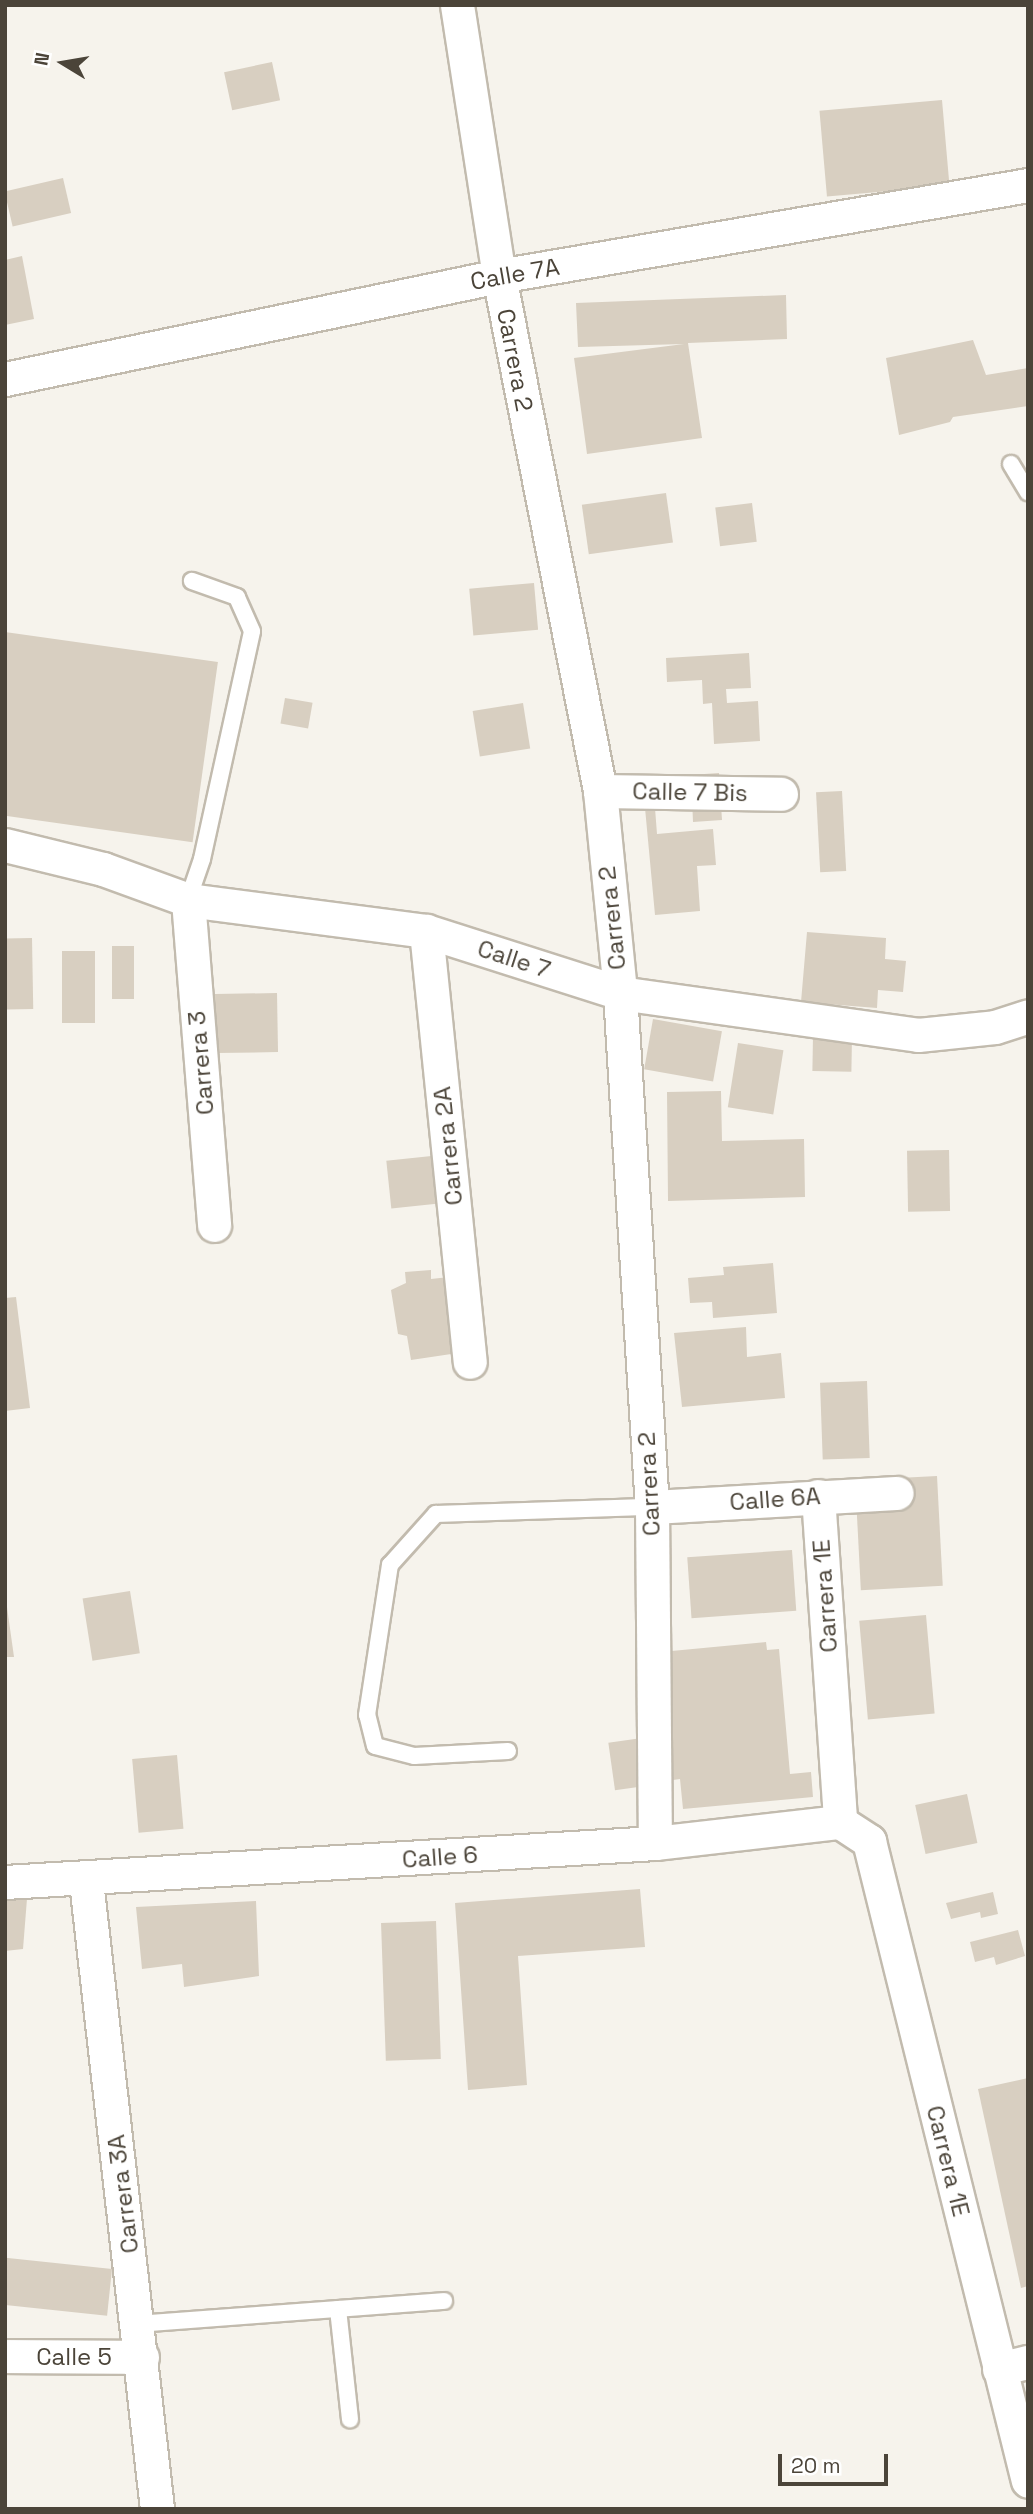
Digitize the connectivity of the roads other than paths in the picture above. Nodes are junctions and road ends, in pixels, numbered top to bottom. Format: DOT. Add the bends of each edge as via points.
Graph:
graph roads {
  1 [pos="457,5"];
  2 [pos="1028,185"];
  3 [pos="499,276"];
  4 [pos="5,379"];
  5 [pos="1011,464"];
  6 [pos="1028,492"];
  7 [pos="192,581"];
  8 [pos="600,791"];
  9 [pos="781,794"];
  10 [pos="5,845"];
  11 [pos="188,901"];
  12 [pos="426,931"];
  13 [pos="620,993"];
  14 [pos="1028,1016"];
  15 [pos="214,1225"];
  16 [pos="470,1362"];
  17 [pos="897,1493"];
  18 [pos="818,1496"];
  19 [pos="652,1507"];
  20 [pos="508,1751"];
  21 [pos="840,1822"];
  22 [pos="655,1843"];
  23 [pos="86,1881"];
  24 [pos="5,1882"];
  25 [pos="444,2301"];
  26 [pos="338,2309"];
  27 [pos="138,2324"];
  28 [pos="5,2356"];
  29 [pos="142,2357"];
  30 [pos="1014,2366"];
  31 [pos="351,2419"];
  32 [pos="1028,2481"];
  33 [pos="156,2509"];
  1 -- 3 [label="street, Carrera 2"];
  2 -- 3 [label="street, Calle 7A"];
  3 -- 4 [label="street, Calle 7A"];
  3 -- 8 [label="street, Carrera 2"];
  5 -- 6 [label="lane"];
  7 -- 11 [label="lane" via="237,597 253,631 202,859"];
  8 -- 9 [label="street, Calle 7 Bis"];
  8 -- 13 [label="street, Carrera 2"];
  10 -- 11 [label="street, Calle 7" via="103,869"];
  11 -- 12 [label="street, Calle 7"];
  11 -- 15 [label="street, Carrera 3"];
  12 -- 13 [label="street, Calle 7"];
  12 -- 16 [label="street, Carrera 2A"];
  13 -- 14 [label="street, Calle 7" via="918,1035 995,1027"];
  13 -- 19 [label="street, Carrera 2"];
  17 -- 18 [label="street, Calle 6A"];
  18 -- 19 [label="street, Calle 6A"];
  18 -- 21 [label="street, Carrera 1E"];
  19 -- 20 [label="lane" via="436,1514 390,1566 367,1714 374,1746 414,1756"];
  19 -- 22 [label="street, Carrera 2"];
  21 -- 22 [label="street, Calle 6"];
  21 -- 30 [label="street, Carrera 1E" via="869,1841"];
  22 -- 23 [label="street, Calle 6"];
  23 -- 24 [label="street, Calle 6"];
  23 -- 27 [label="street, Carrera 3A"];
  25 -- 26 [label="lane"];
  26 -- 27 [label="lane"];
  26 -- 31 [label="lane"];
  27 -- 29 [label="street, Carrera 3A"];
  28 -- 29 [label="street, Calle 5"];
  29 -- 33 [label="street, Carrera 3A"];
  30 -- 32 [label="street, Carrera 1E"];
}
